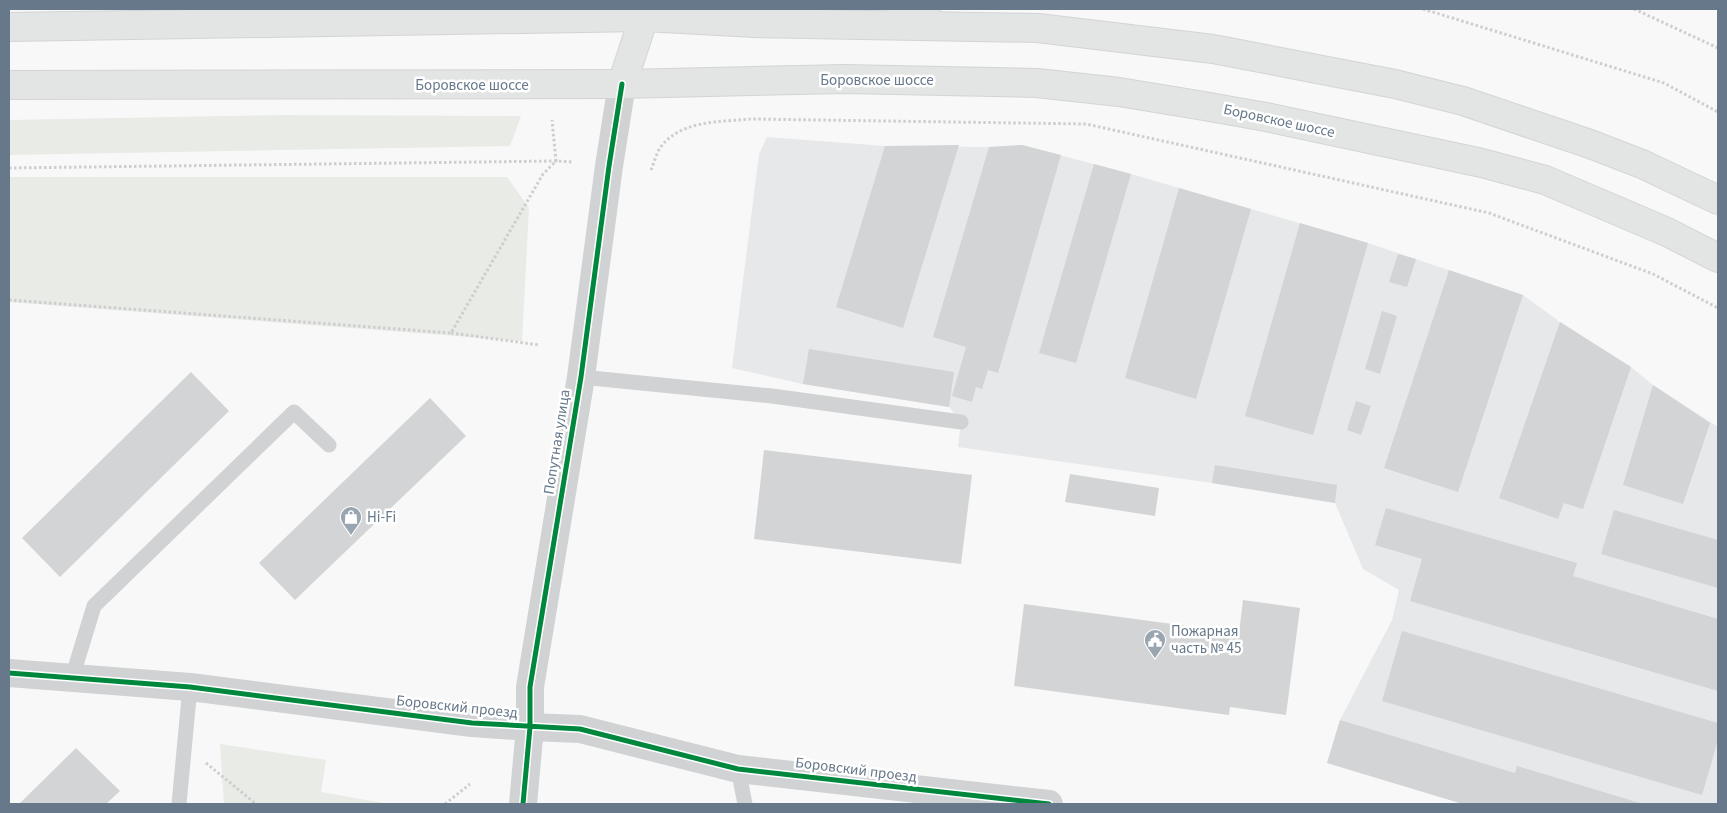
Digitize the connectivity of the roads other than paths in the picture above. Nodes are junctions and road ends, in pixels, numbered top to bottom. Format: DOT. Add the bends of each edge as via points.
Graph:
graph roads {
  1 [pos="902,9"];
  2 [pos="648,13"];
  3 [pos="936,26"];
  4 [pos="9,27"];
  5 [pos="622,84"];
  6 [pos="9,85"];
  7 [pos="1718,200"];
  8 [pos="1718,258"];
  9 [pos="581,377"];
  10 [pos="961,422"];
  11 [pos="329,445"];
  12 [pos="9,673"];
  13 [pos="72,678"];
  14 [pos="190,687"];
  15 [pos="530,727"];
  16 [pos="738,769"];
  17 [pos="179,804"];
  18 [pos="523,804"];
  19 [pos="745,804"];
  20 [pos="1049,804"];
  1 -- 3 [label="main road"];
  2 -- 3 [label="main road" via="755,23"];
  2 -- 4 [label="main road"];
  2 -- 5 [label="main road, Попутная улица"];
  3 -- 7 [label="main road" via="1038,28 1214,49 1396,84 1463,101 1590,144 1642,164"];
  5 -- 6 [label="main road, Боровское шоссе"];
  5 -- 8 [label="main road, Боровское шоссе" via="844,79 997,81 1128,94 1266,117 1545,180 1658,228"];
  5 -- 9 [label="street, Попутная улица"];
  9 -- 10 [label="lane" via="772,396"];
  9 -- 15 [label="street, Попутная улица" via="530,687"];
  11 -- 13 [label="lane" via="294,412 94,606"];
  12 -- 13 [label="street, Боровский проезд"];
  13 -- 14 [label="street, Боровский проезд"];
  14 -- 15 [label="street, Боровский проезд" via="462,722"];
  14 -- 17 [label="lane"];
  15 -- 16 [label="street, Боровский проезд" via="580,729"];
  15 -- 18 [label="street, Попутная улица"];
  16 -- 19 [label="lane"];
  16 -- 20 [label="street, Боровский проезд"];
}
